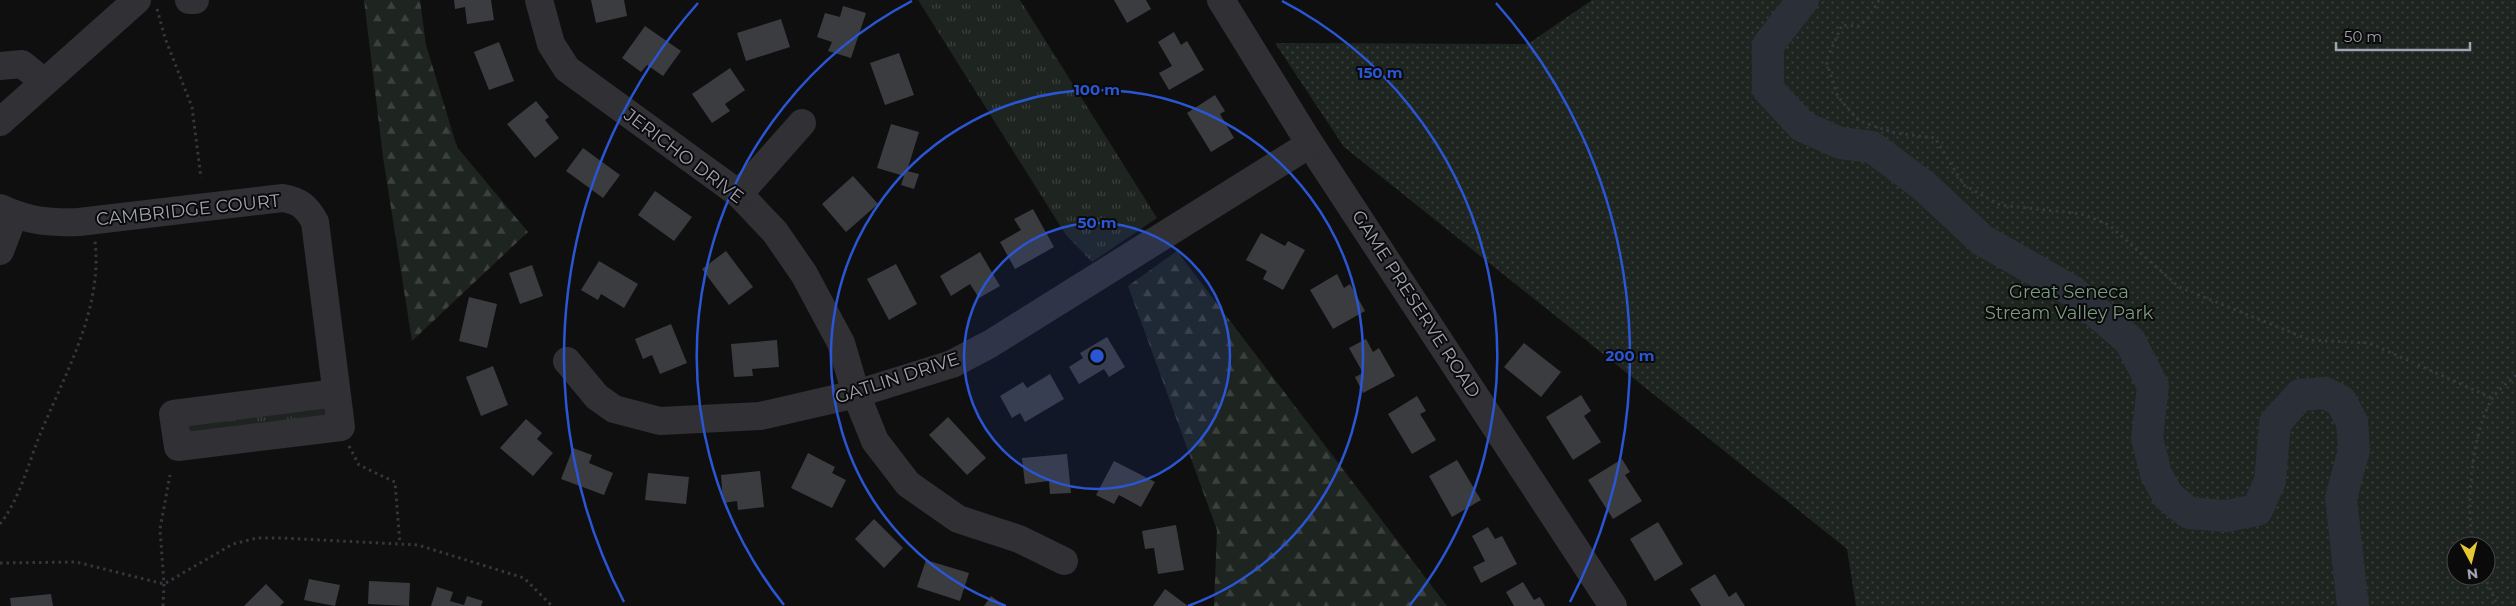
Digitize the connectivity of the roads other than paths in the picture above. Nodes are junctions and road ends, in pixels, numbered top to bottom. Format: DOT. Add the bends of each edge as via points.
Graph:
graph roads {
  1 [pos="189,0"];
  2 [pos="195,0"];
  3 [pos="539,0"];
  4 [pos="1221,0"];
  5 [pos="147,1"];
  6 [pos="0,66"];
  7 [pos="44,82"];
  8 [pos="0,122"];
  9 [pos="802,123"];
  10 [pos="1310,144"];
  11 [pos="738,194"];
  12 [pos="7,211"];
  13 [pos="0,251"];
  14 [pos="567,361"];
  15 [pos="336,393"];
  16 [pos="856,394"];
  17 [pos="1064,561"];
  18 [pos="1613,606"];
  1 -- 2 [label="street"];
  3 -- 11 [label="street, JERICHO DRIVE" via="551,44 567,69"];
  4 -- 10 [label="street, GAME PRESERVE ROAD"];
  5 -- 7 [label="street"];
  6 -- 7 [label="street" via="22,64"];
  7 -- 8 [label="street"];
  9 -- 11 [label="street"];
  10 -- 16 [label="street, GATLIN DRIVE" via="990,344 952,364"];
  10 -- 18 [label="street, GAME PRESERVE ROAD"];
  11 -- 16 [label="street, JERICHO DRIVE" via="774,232 804,274 841,343"];
  12 -- 13 [label="street"];
  12 -- 15 [label="street, CAMBRIDGE COURT" via="46,223 283,198 297,200 308,209 315,222"];
  14 -- 16 [label="street, GATLIN DRIVE" via="597,397 614,409 660,421 760,416"];
  15 -- 15 [label="street, CAMBRIDGE COURT" via="341,427 178,448 174,414"];
  16 -- 17 [label="street, JERICHO DRIVE" via="875,440 908,484 958,519 1019,539"];
}
